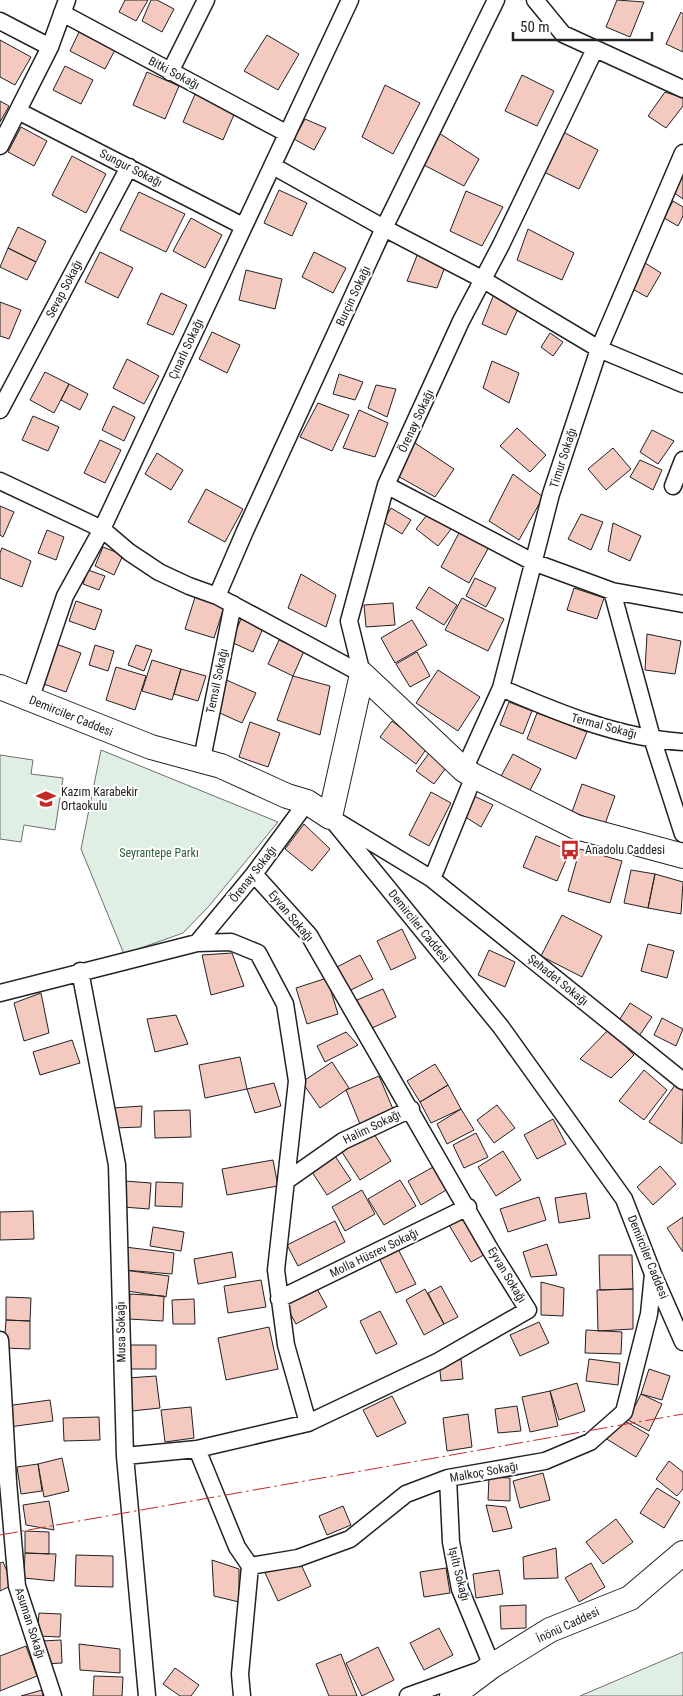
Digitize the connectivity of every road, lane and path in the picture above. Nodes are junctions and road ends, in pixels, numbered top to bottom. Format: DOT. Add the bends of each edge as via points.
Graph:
graph roads {
  1 [pos="206,0"];
  2 [pos="350,0"];
  3 [pos="496,0"];
  4 [pos="535,0"];
  5 [pos="64,7"];
  6 [pos="0,21"];
  7 [pos="50,47"];
  8 [pos="596,49"];
  9 [pos="170,72"];
  10 [pos="683,89"];
  11 [pos="18,110"];
  12 [pos="286,133"];
  13 [pos="0,146"];
  14 [pos="683,153"];
  15 [pos="273,166"];
  16 [pos="129,167"];
  17 [pos="243,226"];
  18 [pos="384,228"];
  19 [pos="482,279"];
  20 [pos="599,348"];
  21 [pos="683,384"];
  22 [pos="0,410"];
  23 [pos="683,460"];
  24 [pos="0,481"];
  25 [pos="386,485"];
  26 [pos="673,486"];
  27 [pos="102,529"];
  28 [pos="533,562"];
  29 [pos="612,591"];
  30 [pos="217,596"];
  31 [pos="233,604"];
  32 [pos="683,604"];
  33 [pos="362,674"];
  34 [pos="0,687"];
  35 [pos="501,688"];
  36 [pos="30,700"];
  37 [pos="652,738"];
  38 [pos="683,742"];
  39 [pos="202,759"];
  40 [pos="469,773"];
  41 [pos="307,802"];
  42 [pos="330,817"];
  43 [pos="683,834"];
  44 [pos="683,856"];
  45 [pos="254,874"];
  46 [pos="432,879"];
  47 [pos="197,943"];
  48 [pos="80,971"];
  49 [pos="0,992"];
  50 [pos="683,1081"];
  51 [pos="411,1109"];
  52 [pos="286,1181"];
  53 [pos="468,1207"];
  54 [pos="653,1274"];
  55 [pos="279,1300"];
  56 [pos="0,1340"];
  57 [pos="683,1342"];
  58 [pos="308,1423"];
  59 [pos="198,1449"];
  60 [pos="125,1456"];
  61 [pos="448,1478"];
  62 [pos="4,1484"];
  63 [pos="683,1553"];
  64 [pos="250,1566"];
  65 [pos="492,1666"];
  66 [pos="463,1693"];
  67 [pos="53,1696"];
  68 [pos="147,1696"];
  69 [pos="242,1696"];
  70 [pos="408,1696"];
  1 -- 9 [label="street"];
  2 -- 12 [label="street, Çınarlı Sokağı"];
  3 -- 18 [label="street, Burçin Sokağı"];
  4 -- 8 [label="street" via="564,34"];
  5 -- 7 [label="street"];
  5 -- 9 [label="street, Bitki Sokağı"];
  6 -- 7 [label="street"];
  7 -- 11 [label="street"];
  8 -- 10 [label="street"];
  8 -- 19 [label="street, Örenay Sokağı" via="502,245"];
  9 -- 12 [label="street, Bitki Sokağı"];
  11 -- 13 [label="street"];
  11 -- 16 [label="street, Sungur Sokağı"];
  12 -- 15 [label="street, Çınarlı Sokağı"];
  14 -- 20 [label="street, Timur Sokağı"];
  15 -- 17 [label="street, Çınarlı Sokağı"];
  15 -- 18 [label="street"];
  16 -- 17 [label="street, Sungur Sokağı"];
  16 -- 22 [label="street, Sevap Sokağı"];
  17 -- 27 [label="street, Çınarlı Sokağı"];
  18 -- 19 [label="street"];
  18 -- 30 [label="street, Burçin Sokağı"];
  19 -- 20 [label="street"];
  19 -- 25 [label="street, Örenay Sokağı"];
  20 -- 21 [label="street"];
  20 -- 28 [label="street, Timur Sokağı" via="551,494"];
  23 -- 26 [label="street"];
  24 -- 27 [label="street"];
  25 -- 28 [label="street"];
  25 -- 33 [label="street, Örenay Sokağı" via="350,621"];
  27 -- 30 [label="street" via="128,552 159,572"];
  27 -- 36 [label="street, Çınarlı Sokağı" via="65,596"];
  28 -- 29 [label="street"];
  28 -- 35 [label="street, Timur Sokağı"];
  29 -- 32 [label="street"];
  29 -- 37 [label="street"];
  30 -- 31 [label="street"];
  31 -- 33 [label="street"];
  31 -- 39 [label="street, Temsil Sokağı"];
  33 -- 40 [label="street"];
  33 -- 42 [label="street, Örenay Sokağı"];
  34 -- 36 [label="street, Demirciler Caddesi"];
  35 -- 37 [label="street, Termal Sokağı" via="576,720"];
  35 -- 40 [label="street, Timur Sokağı"];
  36 -- 39 [label="street, Demirciler Caddesi" via="151,747"];
  37 -- 38 [label="street, Termal Sokağı"];
  37 -- 43 [label="street"];
  39 -- 41 [label="street, Demirciler Caddesi"];
  40 -- 44 [label="street" via="576,827"];
  40 -- 46 [label="street"];
  41 -- 42 [label="street, Demirciler Caddesi"];
  41 -- 45 [label="street, Örenay Sokağı"];
  42 -- 46 [label="street, Şehadet Sokağı"];
  42 -- 54 [label="street, Demirciler Caddesi" via="501,1027 624,1199"];
  45 -- 47 [label="street, Örenay Sokağı"];
  45 -- 51 [label="street, Eyvan Sokağı" via="309,935"];
  46 -- 50 [label="street, Şehadet Sokağı"];
  47 -- 48 [label="street"];
  47 -- 52 [label="street" via="231,942 258,954 285,1004 297,1082"];
  48 -- 49 [label="street"];
  48 -- 60 [label="street, Musa Sokağı" via="117,1165"];
  51 -- 52 [label="street, Halim Sokağı" via="343,1140"];
  51 -- 53 [label="street, Eyvan Sokağı"];
  52 -- 55 [label="street" via="276,1270"];
  53 -- 55 [label="street, Molla Hüsrev Sokağı"];
  53 -- 58 [label="street, Eyvan Sokağı" via="528,1310 439,1361"];
  54 -- 57 [label="street, Demirciler Caddesi"];
  54 -- 61 [label="street, Malkoç Sokağı" via="649,1314 624,1412 590,1442 545,1461"];
  55 -- 58 [label="street" via="286,1345"];
  56 -- 62 [label="street, Asuman Sokağı"];
  58 -- 59 [label="street, Eyvan Sokağı"];
  59 -- 60 [label="street, Eyvan Sokağı"];
  59 -- 64 [label="street" via="237,1547"];
  60 -- 68 [label="street, Musa Sokağı"];
  61 -- 64 [label="street, Malkoç Sokağı" via="406,1494 350,1540 298,1558"];
  61 -- 65 [label="street, Işıltı Sokağı" via="451,1542 460,1589"];
  62 -- 67 [label="street, Asuman Sokağı" via="17,1586"];
  63 -- 65 [label="street, İnönü Caddesi" via="630,1598 550,1630"];
  64 -- 69 [label="street" via="240,1674"];
  65 -- 66 [label="street, İnönü Caddesi"];
  65 -- 70 [label="street"];
}
